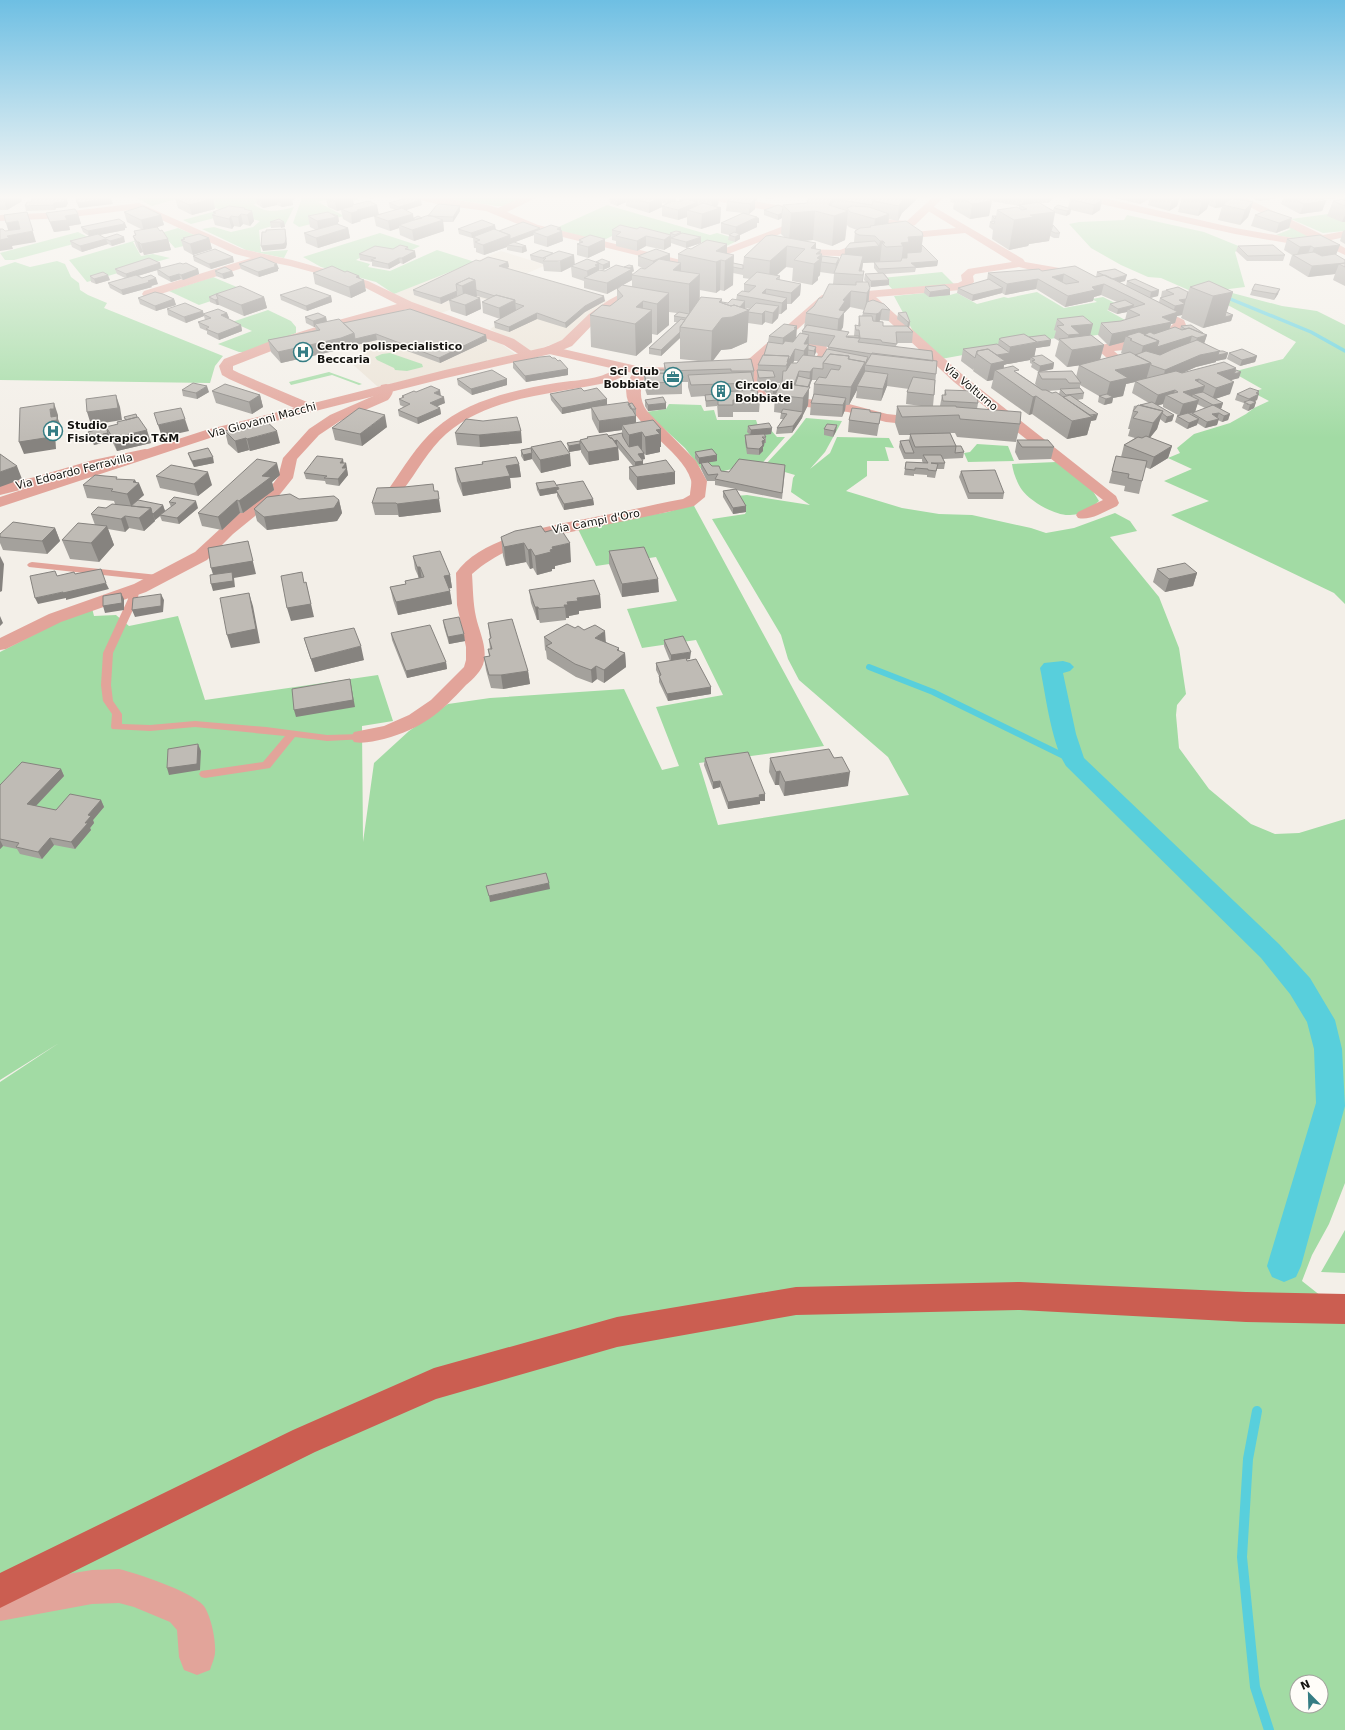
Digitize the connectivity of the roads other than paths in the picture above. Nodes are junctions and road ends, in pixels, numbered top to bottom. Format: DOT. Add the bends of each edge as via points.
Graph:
graph roads {
  1 [pos="206,276"];
  2 [pos="338,276"];
  3 [pos="968,276"];
  4 [pos="655,279"];
  5 [pos="148,294"];
  6 [pos="867,295"];
  7 [pos="1138,302"];
  8 [pos="408,305"];
  9 [pos="781,339"];
  10 [pos="550,350"];
  11 [pos="530,355"];
  12 [pos="755,361"];
  13 [pos="856,365"];
  14 [pos="624,368"];
  15 [pos="713,370"];
  16 [pos="698,371"];
  17 [pos="1097,373"];
  18 [pos="639,375"];
  19 [pos="937,377"];
  20 [pos="608,378"];
  21 [pos="959,379"];
  22 [pos="991,385"];
  23 [pos="386,388"];
  24 [pos="972,388"];
  25 [pos="306,408"];
  26 [pos="938,423"];
  27 [pos="999,427"];
  28 [pos="1022,429"];
  29 [pos="148,453"];
  30 [pos="398,487"];
  31 [pos="0,490"];
  32 [pos="0,502"];
  33 [pos="1084,515"];
  34 [pos="32,565"];
  35 [pos="158,578"];
  36 [pos="134,589"];
  37 [pos="0,645"];
  38 [pos="293,733"];
  39 [pos="361,737"];
  40 [pos="205,774"];
  41 [pos="1345,1309"];
  42 [pos="0,1591"];
  43 [pos="0,1603"];
  44 [pos="197,1657"];
  1 -- 5 [label="street"];
  2 -- 8 [label="street" via="364,283"];
  3 -- 6 [label="street" via="968,282 961,286"];
  4 -- 10 [label="street, Via Giovanni Macchi" via="612,303 567,342"];
  6 -- 9 [label="street" via="828,293"];
  6 -- 21 [label="street, Via Volturno"];
  7 -- 17 [label="street" via="1180,325 1167,337 1104,348 1125,367"];
  8 -- 11 [label="street" via="509,342"];
  8 -- 25 [label="street" via="346,320 296,336 229,362 226,366 227,372 234,376"];
  9 -- 12 [label="street"];
  9 -- 13 [label="street" via="821,350 824,354 822,360"];
  10 -- 11 [label="street, Via Giovanni Macchi"];
  10 -- 14 [label="street"];
  11 -- 23 [label="street, Via Giovanni Macchi"];
  12 -- 15 [label="street" via="739,368"];
  12 -- 26 [label="street" via="755,383 762,398 850,408 903,421"];
  14 -- 18 [label="street"];
  14 -- 20 [label="street"];
  16 -- 18 [label="street"];
  18 -- 20 [label="street"];
  18 -- 39 [label="street, Via Campi d'Oro" via="634,395 635,404 689,460 699,481 697,498 688,503 536,533 496,549 474,563 464,573 466,610 475,651 475,662 470,670 447,696 424,715 402,727"];
  19 -- 21 [label="street"];
  20 -- 30 [label="street" via="521,394 491,403 465,415 442,430 426,447"];
  21 -- 24 [label="street, Via Volturno"];
  22 -- 24 [label="street"];
  23 -- 25 [label="street, Via Giovanni Macchi"];
  23 -- 35 [label="street" via="383,398 335,418 314,432 290,458 285,478 272,495 227,531 201,556"];
  24 -- 28 [label="street, Via Volturno"];
  25 -- 29 [label="street, Via Giovanni Macchi"];
  27 -- 28 [label="street"];
  28 -- 33 [label="street, Via Volturno" via="1111,499 1111,503"];
  29 -- 31 [label="street, Via Edoardo Ferravilla" via="98,463"];
  29 -- 32 [label="street, Via Giovanni Macchi"];
  34 -- 35 [label="lane"];
  35 -- 36 [label="street"];
  36 -- 37 [label="street" via="55,618"];
  36 -- 38 [label="lane" via="133,600 108,652 106,685 108,701 118,714 116,727 150,728 195,724"];
  38 -- 39 [label="lane" via="327,738"];
  38 -- 40 [label="lane" via="266,765"];
  41 -- 42 [label="main road" via="1020,1296 796,1301 617,1332 434,1384 304,1441"];
  43 -- 44 [label="street" via="92,1587 119,1586 136,1590 182,1610 192,1619"];
}
